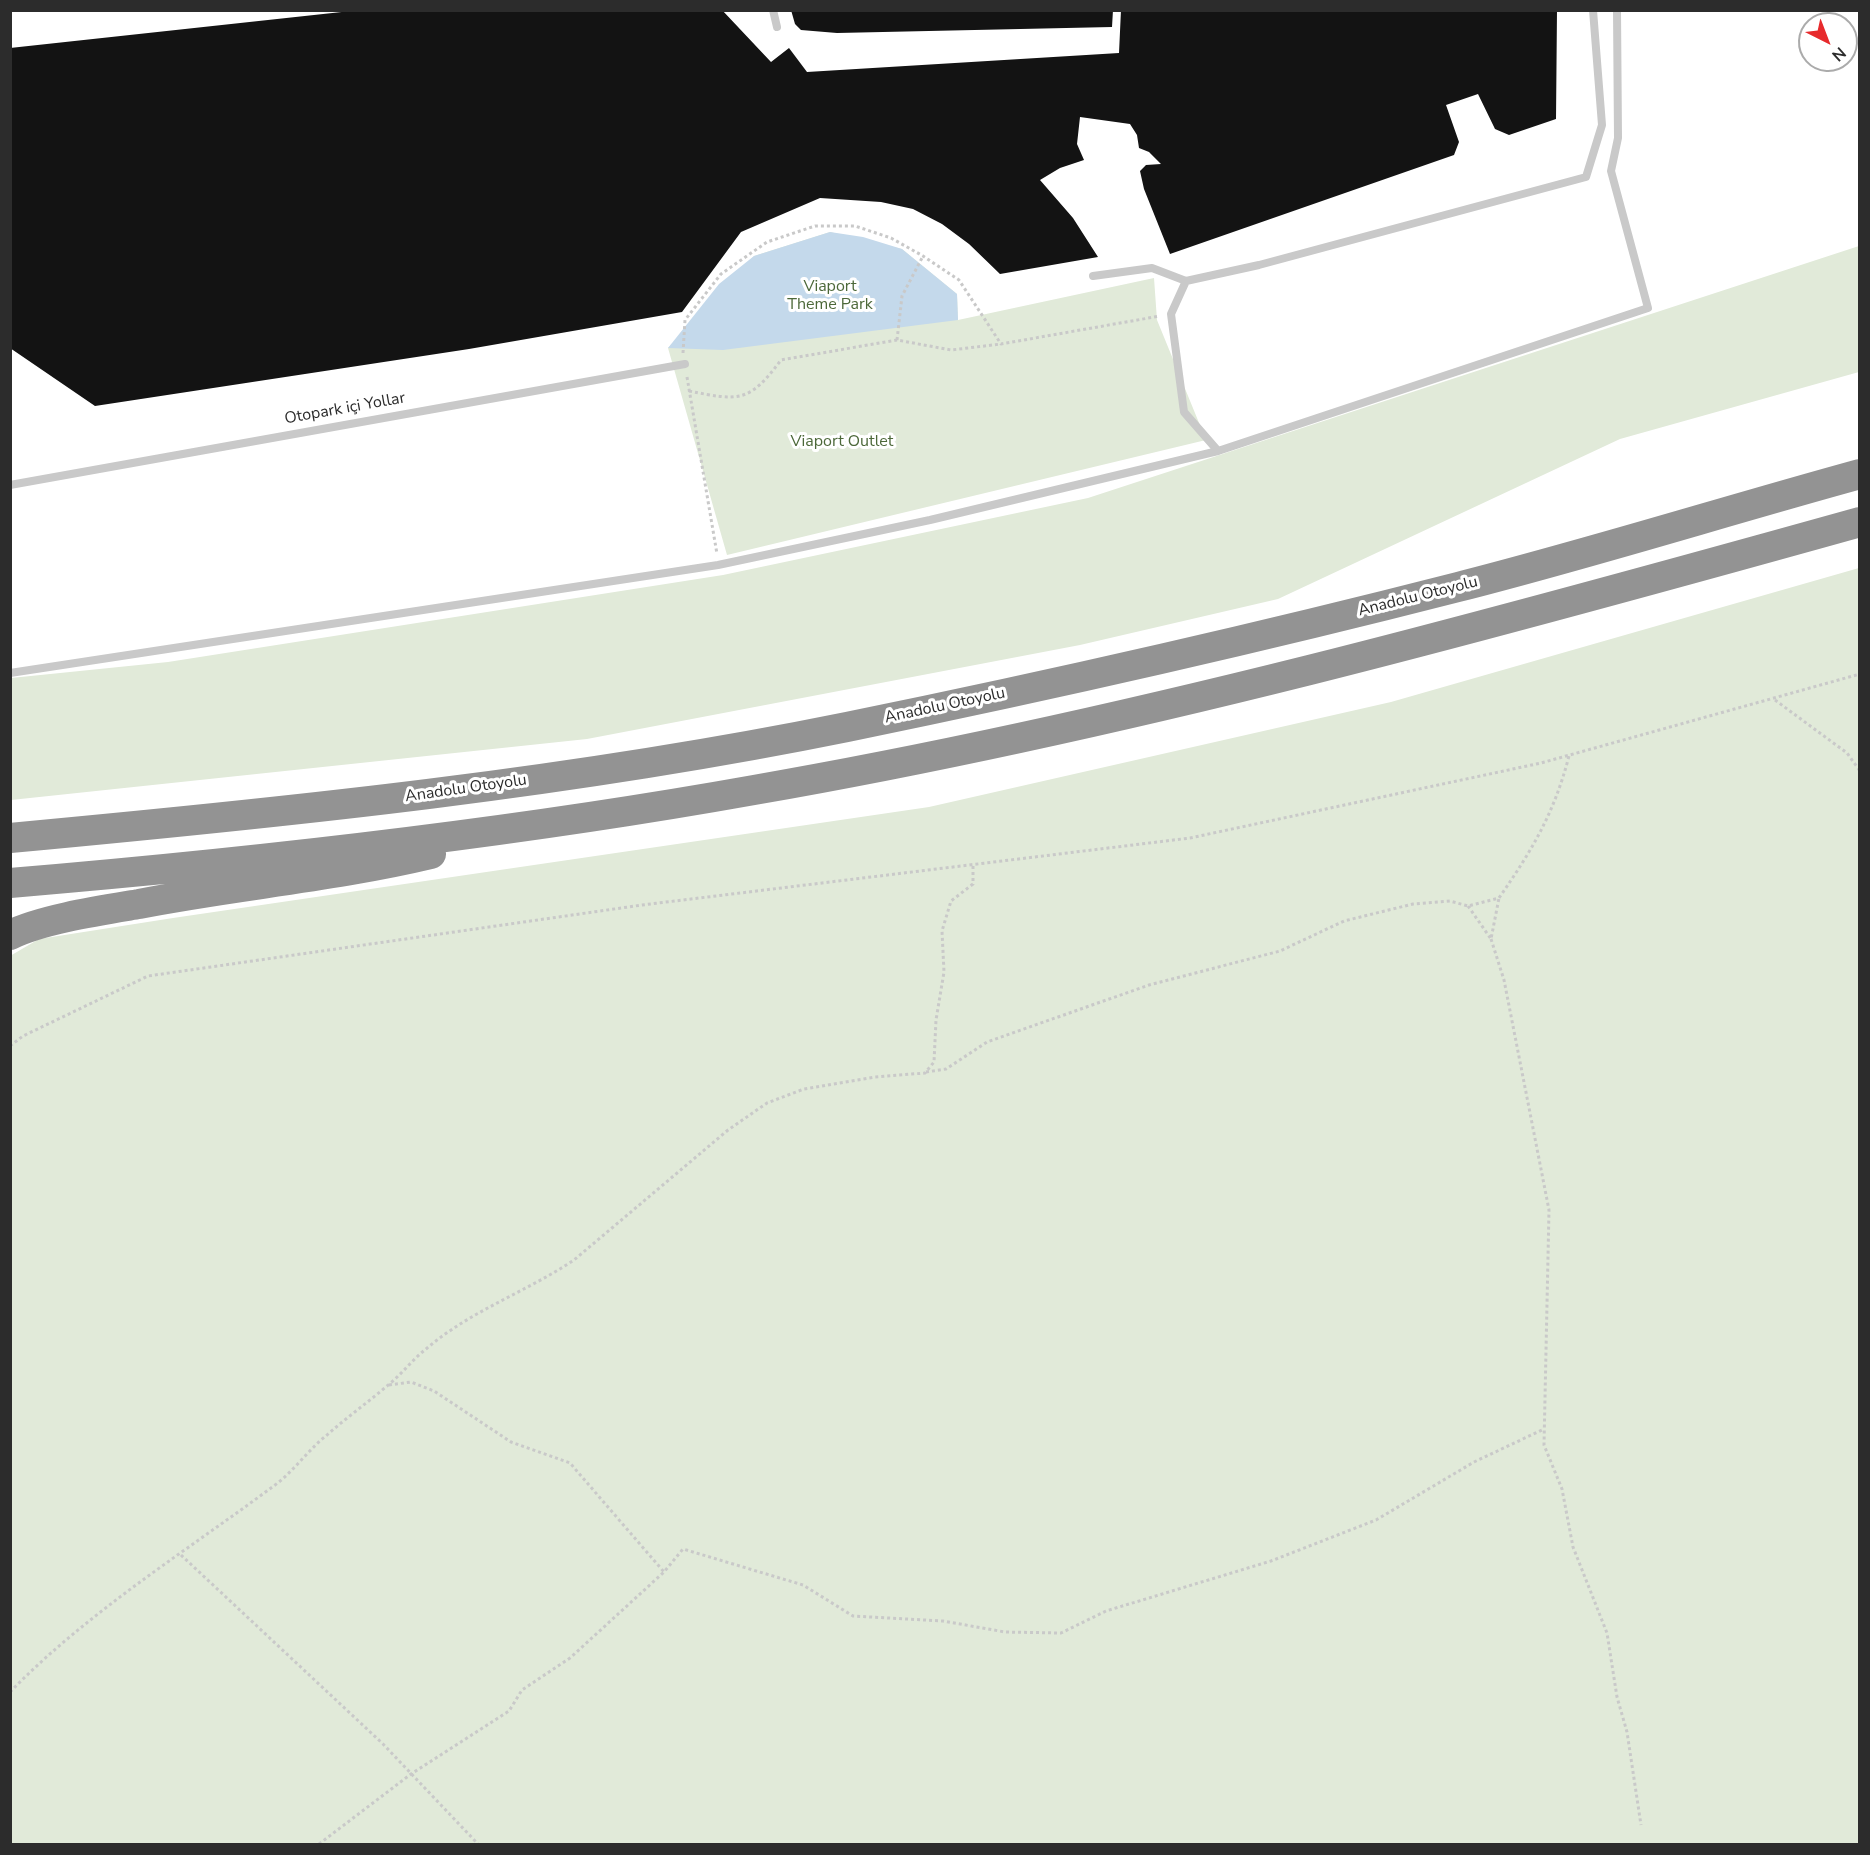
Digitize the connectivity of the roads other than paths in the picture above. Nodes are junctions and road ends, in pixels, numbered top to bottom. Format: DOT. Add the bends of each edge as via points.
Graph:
graph roads {
  1 [pos="773,10"];
  2 [pos="1593,10"];
  3 [pos="1617,10"];
  4 [pos="777,27"];
  5 [pos="1092,276"];
  6 [pos="1186,281"];
  7 [pos="685,364"];
  8 [pos="1218,451"];
  9 [pos="1860,474"];
  10 [pos="10,484"];
  11 [pos="1860,522"];
  12 [pos="10,673"];
  13 [pos="598,816"];
  14 [pos="10,838"];
  15 [pos="10,883"];
  16 [pos="10,935"];
  1 -- 4 [label="lane"];
  2 -- 6 [label="lane" via="1602,125 1586,177"];
  3 -- 8 [label="lane" via="1618,138 1611,171 1648,308"];
  5 -- 6 [label="lane" via="1152,268"];
  6 -- 8 [label="lane" via="1171,314 1184,412"];
  7 -- 10 [label="lane, Otopark içi Yollar"];
  8 -- 12 [label="lane" via="930,520 718,565"];
  9 -- 14 [label="highway, Anadolu Otoyolu" via="1439,592 1155,662 843,728 420,796"];
  11 -- 13 [label="highway" via="1419,644 1088,723 821,778"];
  13 -- 15 [label="highway" via="189,868"];
  13 -- 16 [label="highway" via="366,869 191,893 88,912"];
}
